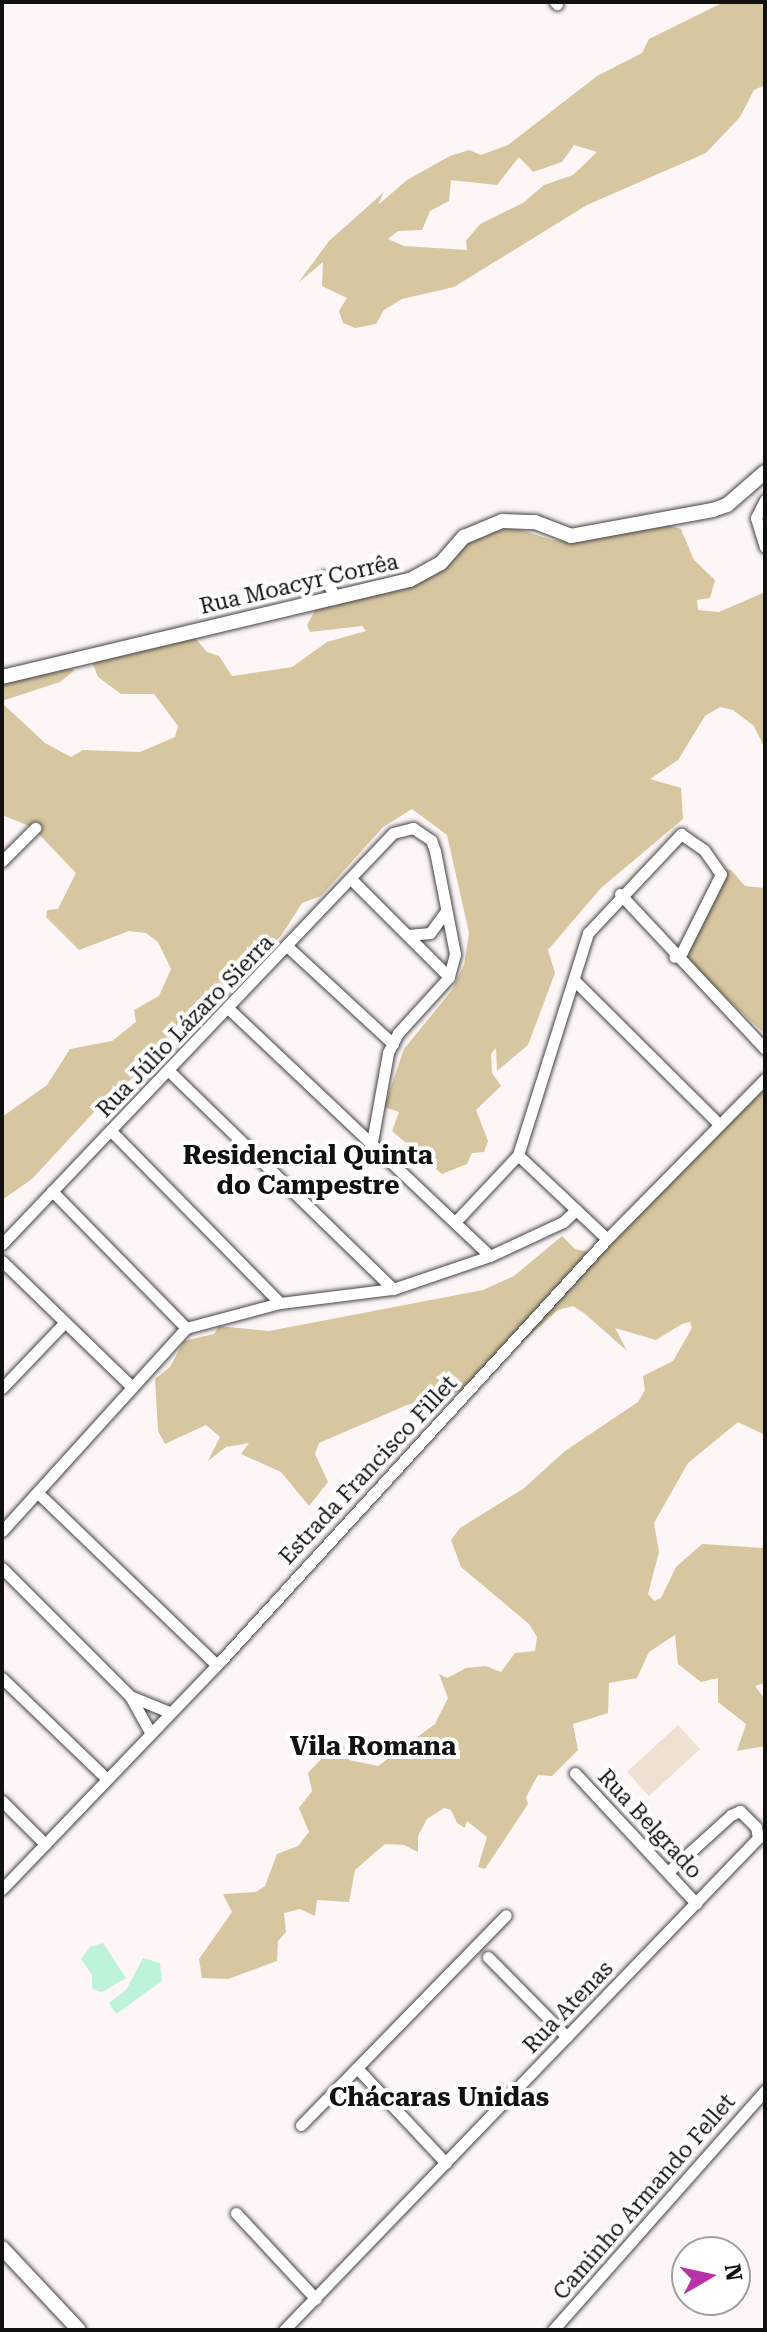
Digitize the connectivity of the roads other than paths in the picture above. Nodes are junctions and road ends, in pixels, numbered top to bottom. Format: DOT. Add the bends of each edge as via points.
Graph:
graph roads {
  1 [pos="765,472"];
  2 [pos="765,500"];
  3 [pos="765,547"];
  4 [pos="323,576"];
  5 [pos="336,598"];
  6 [pos="2,677"];
  7 [pos="35,828"];
  8 [pos="2,861"];
  9 [pos="352,880"];
  10 [pos="620,894"];
  11 [pos="447,903"];
  12 [pos="407,935"];
  13 [pos="288,947"];
  14 [pos="674,957"];
  15 [pos="449,977"];
  16 [pos="575,981"];
  17 [pos="229,1009"];
  18 [pos="393,1044"];
  19 [pos="765,1049"];
  20 [pos="169,1071"];
  21 [pos="765,1079"];
  22 [pos="719,1124"];
  23 [pos="111,1131"];
  24 [pos="372,1142"];
  25 [pos="518,1155"];
  26 [pos="52,1191"];
  27 [pos="576,1210"];
  28 [pos="456,1221"];
  29 [pos="607,1239"];
  30 [pos="2,1244"];
  31 [pos="490,1256"];
  32 [pos="2,1261"];
  33 [pos="393,1289"];
  34 [pos="280,1303"];
  35 [pos="65,1322"];
  36 [pos="186,1328"];
  37 [pos="132,1387"];
  38 [pos="2,1388"];
  39 [pos="38,1493"];
  40 [pos="2,1531"];
  41 [pos="2,1568"];
  42 [pos="217,1665"];
  43 [pos="2,1678"];
  44 [pos="130,1696"];
  45 [pos="169,1712"];
  46 [pos="150,1732"];
  47 [pos="575,1773"];
  48 [pos="106,1778"];
  49 [pos="2,1801"];
  50 [pos="45,1844"];
  51 [pos="669,1871"];
  52 [pos="2,1889"];
  53 [pos="696,1903"];
  54 [pos="506,1915"];
  55 [pos="488,1957"];
  56 [pos="567,2037"];
  57 [pos="357,2068"];
  58 [pos="765,2090"];
  59 [pos="301,2125"];
  60 [pos="446,2163"];
  61 [pos="236,2213"];
  62 [pos="2,2248"];
  63 [pos="316,2299"];
  64 [pos="79,2330"];
  65 [pos="284,2330"];
  66 [pos="553,2330"];
  1 -- 5 [label="street, Rua Moacyr Corrêa" via="727,505 594,534 571,536 535,522 491,525 464,537 425,574"];
  2 -- 3 [label="street" via="756,518"];
  4 -- 5 [label="street"];
  5 -- 6 [label="street, Rua Moacyr Corrêa"];
  7 -- 8 [label="street"];
  9 -- 11 [label="street, Rua Júlio Lázaro Sierra" via="393,833 413,828 431,840"];
  9 -- 12 [label="street"];
  9 -- 13 [label="street, Rua Júlio Lázaro Sierra"];
  10 -- 14 [label="street"];
  10 -- 14 [label="street" via="681,834 704,850 721,874 689,940"];
  10 -- 16 [label="street" via="582,944"];
  11 -- 12 [label="street" via="435,930"];
  11 -- 15 [label="street" via="455,954"];
  12 -- 15 [label="street"];
  13 -- 17 [label="street, Rua Júlio Lázaro Sierra"];
  13 -- 18 [label="street"];
  14 -- 19 [label="street"];
  15 -- 18 [label="street"];
  16 -- 22 [label="street"];
  16 -- 25 [label="street"];
  17 -- 20 [label="street, Rua Júlio Lázaro Sierra"];
  17 -- 24 [label="street"];
  18 -- 24 [label="street"];
  20 -- 23 [label="street, Rua Júlio Lázaro Sierra"];
  20 -- 33 [label="street"];
  21 -- 22 [label="street, Estrada Francisco Fillet"];
  22 -- 29 [label="street, Estrada Francisco Fillet"];
  23 -- 26 [label="street, Rua Júlio Lázaro Sierra"];
  23 -- 34 [label="street"];
  24 -- 28 [label="street"];
  25 -- 27 [label="street"];
  25 -- 28 [label="street"];
  26 -- 30 [label="street, Rua Júlio Lázaro Sierra"];
  26 -- 36 [label="street"];
  27 -- 29 [label="street"];
  27 -- 31 [label="street" via="563,1222"];
  28 -- 31 [label="street"];
  29 -- 42 [label="street, Estrada Francisco Fillet"];
  31 -- 33 [label="street"];
  32 -- 35 [label="street"];
  33 -- 34 [label="street"];
  34 -- 36 [label="street"];
  35 -- 37 [label="street"];
  35 -- 38 [label="street"];
  36 -- 37 [label="street"];
  37 -- 39 [label="street"];
  39 -- 40 [label="street"];
  39 -- 42 [label="street"];
  41 -- 44 [label="street"];
  42 -- 45 [label="street, Estrada Francisco Fillet"];
  43 -- 48 [label="street"];
  44 -- 45 [label="street"];
  44 -- 46 [label="street"];
  45 -- 46 [label="street, Estrada Francisco Fillet"];
  46 -- 48 [label="street, Estrada Francisco Fillet"];
  47 -- 51 [label="street, Rua Belgrado"];
  48 -- 50 [label="street, Estrada Francisco Fillet"];
  49 -- 50 [label="street"];
  50 -- 52 [label="street, Estrada Francisco Fillet"];
  51 -- 53 [label="street, Rua Belgrado"];
  51 -- 53 [label="street, Rua Atenas" via="731,1815 747,1815 758,1838"];
  53 -- 56 [label="street, Rua Atenas"];
  54 -- 57 [label="street"];
  55 -- 56 [label="street"];
  56 -- 60 [label="street, Rua Atenas"];
  57 -- 59 [label="street"];
  57 -- 60 [label="street"];
  58 -- 66 [label="street, Caminho Armando Fellet"];
  60 -- 63 [label="street, Rua Atenas"];
  61 -- 63 [label="street"];
  62 -- 64 [label="street"];
  63 -- 65 [label="street, Rua Atenas"];
}
